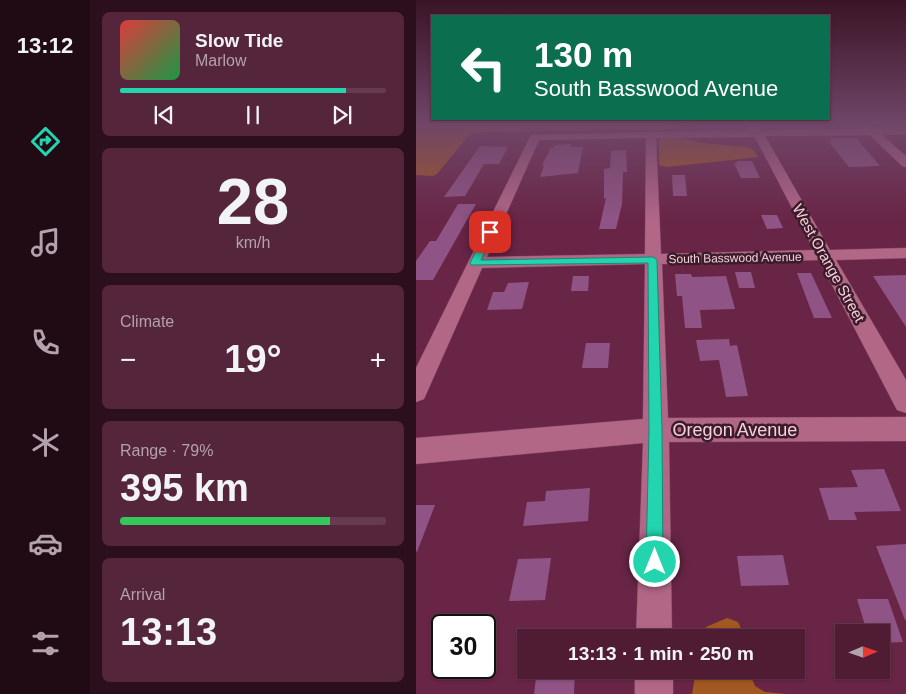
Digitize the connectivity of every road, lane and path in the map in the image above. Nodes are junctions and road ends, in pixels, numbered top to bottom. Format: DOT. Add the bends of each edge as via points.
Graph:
graph roads {
  1 [pos="526,156"];
  2 [pos="651,156"];
  3 [pos="771,156"];
  4 [pos="906,253"];
  5 [pos="826,256"];
  6 [pos="653,260"];
  7 [pos="475,263"];
  8 [pos="416,392"];
  9 [pos="906,402"];
  10 [pos="906,429"];
  11 [pos="656,430"];
  12 [pos="416,451"];
  13 [pos="654,629"];
  14 [pos="654,679"];
  15 [pos="654,694"];
  1 -- 7 [label="street"];
  2 -- 6 [label="street"];
  3 -- 5 [label="street, West Orange Street"];
  4 -- 5 [label="street, South Basswood Avenue"];
  5 -- 6 [label="street, South Basswood Avenue"];
  5 -- 9 [label="street, West Orange Street"];
  6 -- 7 [label="street, South Basswood Avenue"];
  6 -- 11 [label="street"];
  7 -- 8 [label="street"];
  10 -- 11 [label="street, Oregon Avenue"];
  11 -- 12 [label="street, Oregon Avenue"];
  11 -- 13 [label="street"];
  14 -- 15 [label="street"];
}
